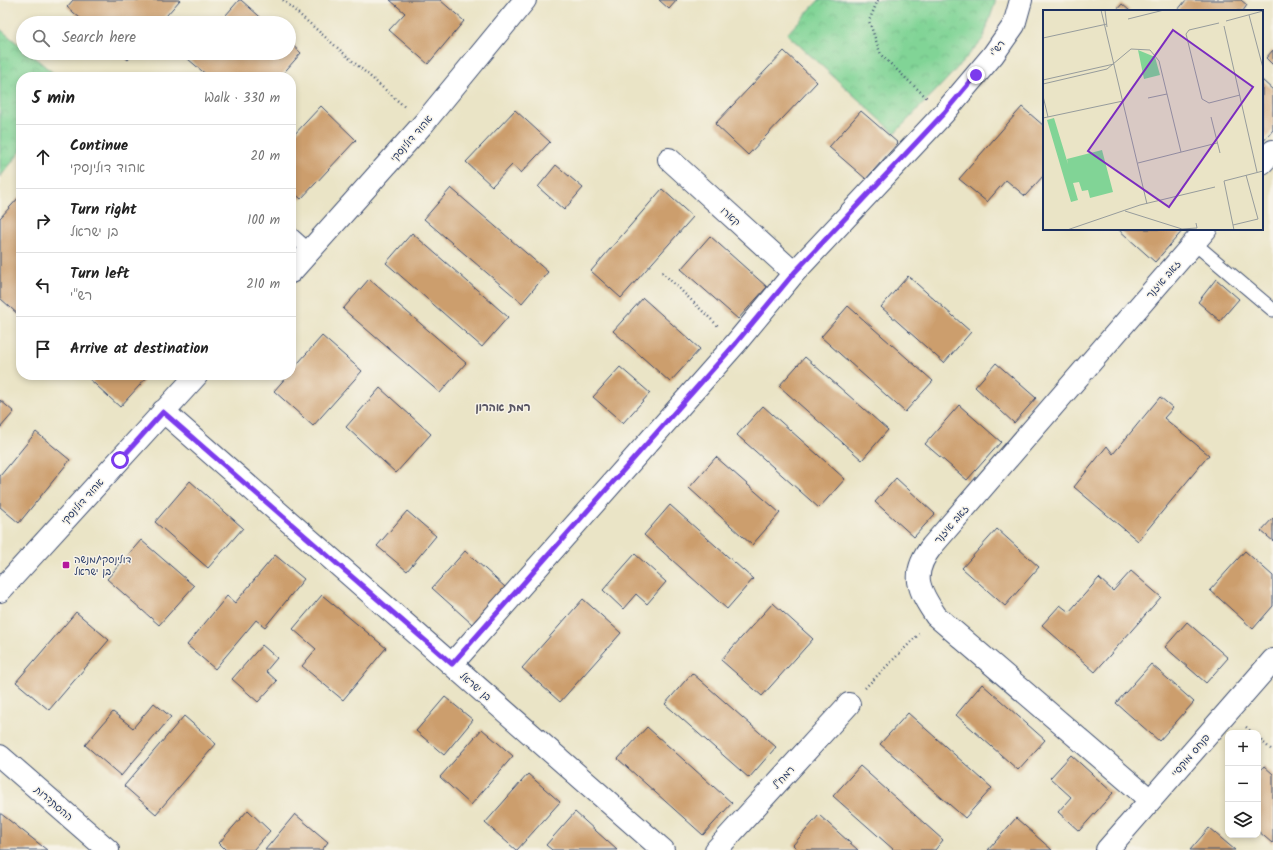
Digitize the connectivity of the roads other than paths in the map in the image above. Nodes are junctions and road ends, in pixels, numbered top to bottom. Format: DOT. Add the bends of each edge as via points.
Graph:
graph roads {
  1 [pos="1021,0"];
  2 [pos="524,1"];
  3 [pos="1273,150"];
  4 [pos="669,159"];
  5 [pos="1263,162"];
  6 [pos="1200,236"];
  7 [pos="296,238"];
  8 [pos="310,251"];
  9 [pos="296,266"];
  10 [pos="794,273"];
  11 [pos="1273,310"];
  12 [pos="192,380"];
  13 [pos="163,412"];
  14 [pos="0,591"];
  15 [pos="1273,660"];
  16 [pos="452,664"];
  17 [pos="849,704"];
  18 [pos="0,756"];
  19 [pos="1150,800"];
  20 [pos="108,850"];
  21 [pos="664,850"];
  22 [pos="716,850"];
  23 [pos="1107,850"];
  1 -- 10 [label="street, רש\"י" via="1014,25 993,55 944,113"];
  2 -- 8 [label="street, אהוד דולינסקי" via="424,123"];
  3 -- 5 [label="street"];
  4 -- 10 [label="street, קארו"];
  6 -- 11 [label="lane"];
  6 -- 19 [label="street, זאב איזנר" via="923,558 919,570 919,584 924,599 936,616"];
  7 -- 8 [label="lane"];
  8 -- 9 [label="street, אהוד דולינסקי"];
  10 -- 16 [label="street, רש\"י" via="736,343"];
  12 -- 13 [label="street, אהוד דולינסקי"];
  13 -- 14 [label="street, אהוד דולינסקי"];
  13 -- 16 [label="street, בן ישראל"];
  15 -- 19 [label="street, פנחס מוקסיי"];
  16 -- 21 [label="street, בן ישראל"];
  17 -- 22 [label="street, רמח\"ל"];
  18 -- 20 [label="street, ההסתדרות"];
  19 -- 23 [label="street, פנחס מוקסיי"];
}
